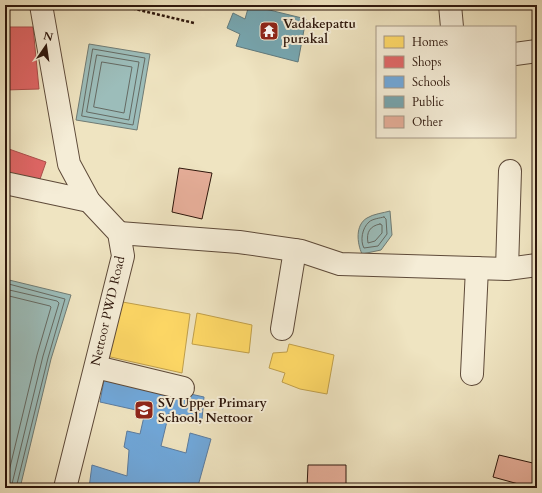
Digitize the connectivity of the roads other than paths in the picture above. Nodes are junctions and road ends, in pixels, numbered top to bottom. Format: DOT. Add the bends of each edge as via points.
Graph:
graph roads {
  1 [pos="41,5"];
  2 [pos="450,5"];
  3 [pos="452,26"];
  4 [pos="537,51"];
  5 [pos="516,54"];
  6 [pos="510,171"];
  7 [pos="5,183"];
  8 [pos="89,201"];
  9 [pos="119,233"];
  10 [pos="295,250"];
  11 [pos="537,265"];
  12 [pos="477,268"];
  13 [pos="508,269"];
  14 [pos="282,329"];
  15 [pos="96,367"];
  16 [pos="472,374"];
  17 [pos="183,388"];
  18 [pos="65,488"];
  1 -- 8 [label="street" via="69,164"];
  2 -- 3 [label="street"];
  4 -- 5 [label="street"];
  6 -- 13 [label="street"];
  7 -- 8 [label="street"];
  8 -- 9 [label="street"];
  9 -- 10 [label="street" via="239,242"];
  9 -- 15 [label="street, Nettoor PWD Road" via="123,256"];
  10 -- 12 [label="street" via="340,264"];
  10 -- 14 [label="street"];
  11 -- 13 [label="street"];
  12 -- 13 [label="street"];
  12 -- 16 [label="street"];
  15 -- 17 [label="street"];
  15 -- 18 [label="street, Nettoor PWD Road"];
}
